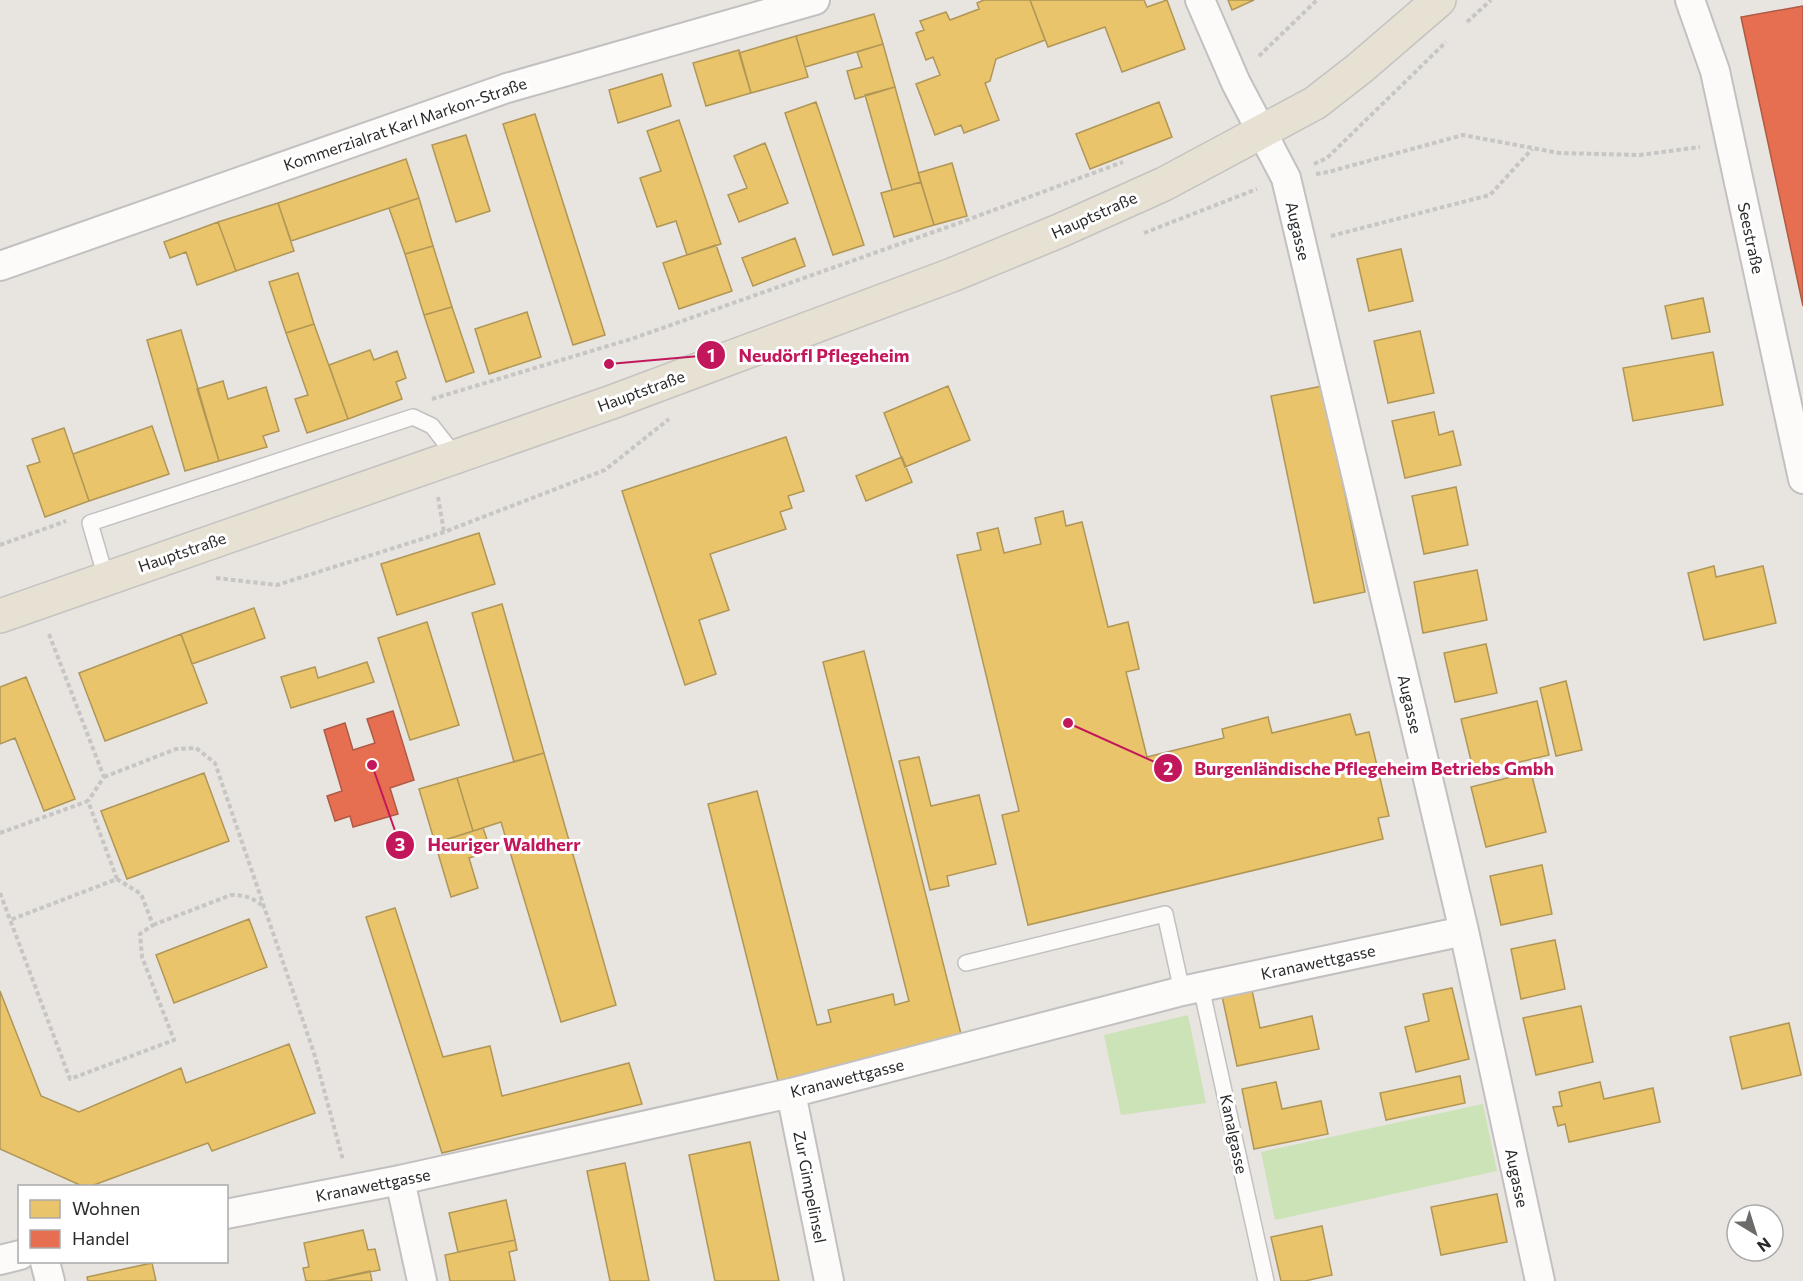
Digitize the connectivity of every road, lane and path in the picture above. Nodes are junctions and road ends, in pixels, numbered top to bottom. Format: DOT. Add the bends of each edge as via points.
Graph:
graph roads {
  1 [pos="815,0"];
  2 [pos="1200,0"];
  3 [pos="1317,0"];
  4 [pos="1439,0"];
  5 [pos="1491,0"];
  6 [pos="1690,0"];
  7 [pos="1464,25"];
  8 [pos="1447,41"];
  9 [pos="1236,83"];
  10 [pos="1263,132"];
  11 [pos="1730,143"];
  12 [pos="1533,148"];
  13 [pos="1133,159"];
  14 [pos="1286,178"];
  15 [pos="1142,234"];
  16 [pos="1301,244"];
  17 [pos="0,266"];
  18 [pos="432,399"];
  19 [pos="674,415"];
  20 [pos="457,458"];
  21 [pos="1803,479"];
  22 [pos="76,517"];
  23 [pos="0,545"];
  24 [pos="106,578"];
  25 [pos="277,585"];
  26 [pos="0,616"];
  27 [pos="45,623"];
  28 [pos="104,777"];
  29 [pos="88,801"];
  30 [pos="0,833"];
  31 [pos="117,879"];
  32 [pos="0,893"];
  33 [pos="266,909"];
  34 [pos="10,920"];
  35 [pos="153,925"];
  36 [pos="1464,931"];
  37 [pos="966,963"];
  38 [pos="1192,989"];
  39 [pos="792,1093"];
  40 [pos="400,1180"];
  41 [pos="350,1190"];
  42 [pos="228,1214"];
  43 [pos="18,1256"];
  44 [pos="0,1260"];
  45 [pos="45,1263"];
  46 [pos="50,1281"];
  47 [pos="422,1281"];
  48 [pos="829,1281"];
  49 [pos="1266,1281"];
  50 [pos="1540,1281"];
  1 -- 17 [label="street, Kommerzialrat Karl Markon-Straße" via="507,88"];
  2 -- 9 [label="street"];
  3 -- 9 [label="path" via="1264,50"];
  4 -- 10 [label="main road, Hauptstraße" via="1315,103"];
  5 -- 7 [label="path"];
  6 -- 11 [label="street, Seestraße" via="1714,71"];
  8 -- 14 [label="path" via="1327,158"];
  9 -- 10 [label="street"];
  10 -- 14 [label="street, Augasse"];
  10 -- 20 [label="main road, Hauptstraße" via="1164,184 952,275"];
  11 -- 12 [label="path" via="1640,155 1559,153"];
  11 -- 21 [label="street, Seestraße"];
  12 -- 14 [label="path" via="1464,135 1328,172"];
  12 -- 16 [label="path" via="1490,195"];
  13 -- 18 [label="path" via="631,339"];
  14 -- 15 [label="path"];
  14 -- 16 [label="street, Augasse"];
  16 -- 36 [label="street, Augasse"];
  19 -- 25 [label="path" via="605,470 444,532"];
  20 -- 24 [label="main road, Hauptstraße"];
  20 -- 24 [label="lane" via="432,426 413,417 90,523"];
  22 -- 23 [label="path"];
  24 -- 26 [label="main road, Hauptstraße"];
  27 -- 28 [label="path"];
  28 -- 29 [label="path"];
  28 -- 33 [label="path" via="176,749 196,748 216,763"];
  29 -- 30 [label="path"];
  29 -- 31 [label="path"];
  31 -- 34 [label="path"];
  31 -- 35 [label="path" via="141,894"];
  32 -- 34 [label="path"];
  33 -- 35 [label="path" via="255,899 231,896"];
  33 -- 41 [label="path" via="314,1053"];
  34 -- 35 [label="path" via="70,1079 174,1040 142,957 140,934"];
  36 -- 38 [label="street, Kranawettgasse"];
  36 -- 50 [label="street, Augasse"];
  37 -- 38 [label="lane, Kanalgasse" via="1165,914"];
  38 -- 39 [label="street, Kranawettgasse"];
  38 -- 49 [label="lane, Kanalgasse"];
  39 -- 40 [label="street, Kranawettgasse"];
  39 -- 48 [label="street, Zur Gimpelinsel"];
  40 -- 41 [label="street, Kranawettgasse"];
  40 -- 47 [label="street"];
  41 -- 42 [label="street, Kranawettgasse"];
  43 -- 44 [label="street"];
  45 -- 46 [label="street"];
}
